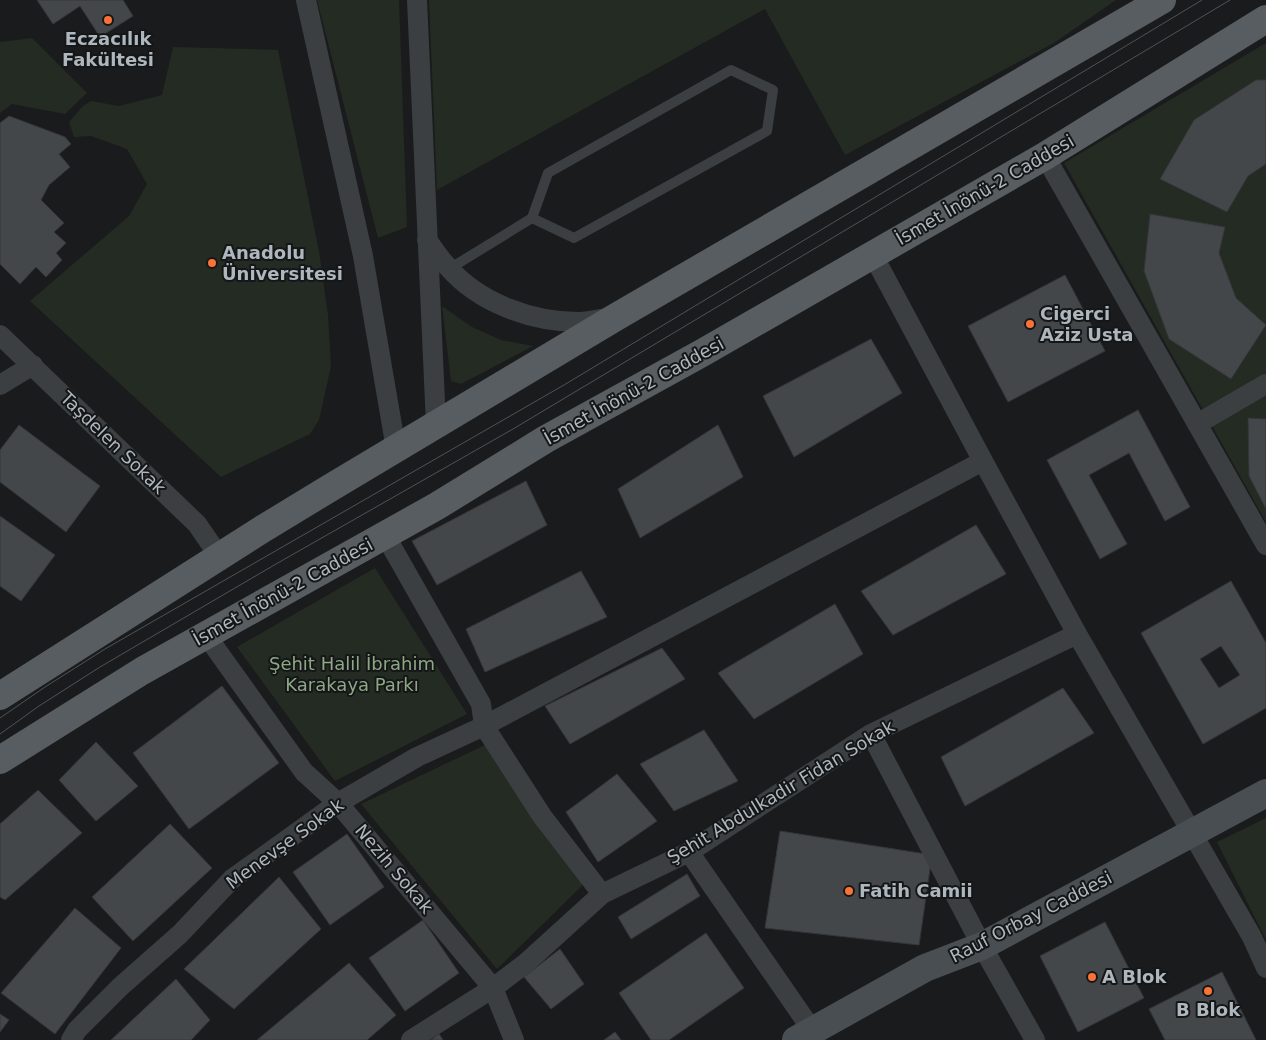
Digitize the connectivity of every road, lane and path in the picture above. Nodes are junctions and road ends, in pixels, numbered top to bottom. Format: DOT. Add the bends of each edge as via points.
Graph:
graph roads {
  1 [pos="306,0"];
  2 [pos="417,0"];
  3 [pos="1162,0"];
  4 [pos="1266,20"];
  5 [pos="1045,156"];
  6 [pos="532,218"];
  7 [pos="427,240"];
  8 [pos="873,255"];
  9 [pos="449,269"];
  10 [pos="616,317"];
  11 [pos="0,335"];
  12 [pos="33,365"];
  13 [pos="1266,384"];
  14 [pos="0,385"];
  15 [pos="1197,424"];
  16 [pos="436,425"];
  17 [pos="396,449"];
  18 [pos="983,462"];
  19 [pos="385,535"];
  20 [pos="1266,545"];
  21 [pos="219,556"];
  22 [pos="1077,634"];
  23 [pos="206,635"];
  24 [pos="0,696"];
  25 [pos="484,726"];
  26 [pos="871,734"];
  27 [pos="0,760"];
  28 [pos="1266,793"];
  29 [pos="338,803"];
  30 [pos="1192,834"];
  31 [pos="689,852"];
  32 [pos="602,894"];
  33 [pos="982,946"];
  34 [pos="1266,968"];
  35 [pos="493,988"];
  36 [pos="804,1035"];
  37 [pos="71,1040"];
  38 [pos="411,1040"];
  39 [pos="514,1040"];
  40 [pos="1036,1040"];
  1 -- 17 [label="street" via="363,256"];
  2 -- 7 [label="street"];
  3 -- 10 [label="main road"];
  4 -- 5 [label="main road, İsmet İnönü-2 Caddesi"];
  5 -- 8 [label="main road, İsmet İnönü-2 Caddesi"];
  5 -- 15 [label="street"];
  6 -- 6 [label="lane" via="548,173 731,70 773,90 767,131 574,238"];
  6 -- 9 [label="lane"];
  7 -- 9 [label="street"];
  7 -- 16 [label="street"];
  8 -- 18 [label="street"];
  8 -- 19 [label="main road, İsmet İnönü-2 Caddesi" via="546,439"];
  9 -- 10 [label="street" via="476,292 508,309 543,319 580,322"];
  10 -- 16 [label="main road"];
  11 -- 12 [label="street, Taşdelen Sokak"];
  12 -- 14 [label="street"];
  12 -- 21 [label="street, Taşdelen Sokak" via="197,524"];
  13 -- 15 [label="street"];
  15 -- 20 [label="street"];
  16 -- 17 [label="main road"];
  17 -- 21 [label="main road"];
  18 -- 22 [label="street"];
  18 -- 25 [label="street, Menevşe Sokak"];
  19 -- 23 [label="main road, İsmet İnönü-2 Caddesi"];
  19 -- 25 [label="street" via="482,704"];
  21 -- 24 [label="main road"];
  22 -- 26 [label="street, Şehit Abdulkadir Fidan Sokak"];
  22 -- 30 [label="street"];
  23 -- 27 [label="main road, İsmet İnönü-2 Caddesi"];
  23 -- 29 [label="street, Nezih Sokak" via="304,772"];
  25 -- 29 [label="street, Menevşe Sokak" via="417,757"];
  25 -- 32 [label="street" via="542,816"];
  26 -- 31 [label="street, Şehit Abdulkadir Fidan Sokak"];
  26 -- 33 [label="street"];
  28 -- 30 [label="street, Rauf Orbay Caddesi"];
  29 -- 35 [label="street, Nezih Sokak"];
  29 -- 37 [label="street, Menevşe Sokak" via="232,879 180,934 120,987"];
  30 -- 33 [label="street, Rauf Orbay Caddesi"];
  30 -- 34 [label="street" via="1252,937"];
  31 -- 32 [label="street, Şehit Abdulkadir Fidan Sokak"];
  31 -- 36 [label="street"];
  32 -- 35 [label="street, Şehit Abdulkadir Fidan Sokak" via="526,963"];
  33 -- 36 [label="street, Rauf Orbay Caddesi" via="925,968"];
  33 -- 40 [label="street"];
  35 -- 38 [label="street, Şehit Abdulkadir Fidan Sokak"];
  35 -- 39 [label="street, Nezih Sokak"];
}
